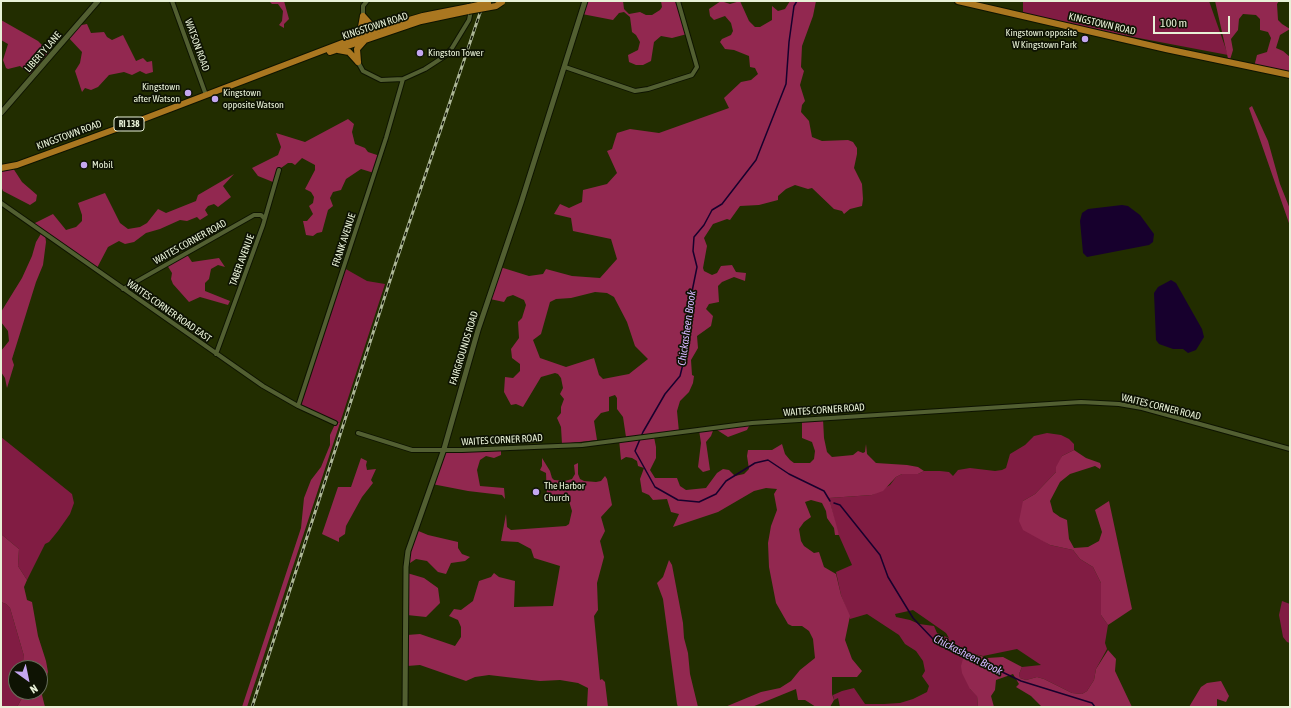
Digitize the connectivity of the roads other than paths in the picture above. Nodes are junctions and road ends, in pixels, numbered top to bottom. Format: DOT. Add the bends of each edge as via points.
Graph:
graph roads {
  1 [pos="98,1"];
  2 [pos="172,1"];
  3 [pos="367,1"];
  4 [pos="504,1"];
  5 [pos="585,1"];
  6 [pos="678,1"];
  7 [pos="958,1"];
  8 [pos="470,6"];
  9 [pos="363,16"];
  10 [pos="379,29"];
  11 [pos="369,37"];
  12 [pos="354,38"];
  13 [pos="336,49"];
  14 [pos="358,62"];
  15 [pos="565,67"];
  16 [pos="1290,75"];
  17 [pos="256,76"];
  18 [pos="403,79"];
  19 [pos="206,95"];
  20 [pos="1,113"];
  21 [pos="1,168"];
  22 [pos="279,170"];
  23 [pos="1,203"];
  24 [pos="264,218"];
  25 [pos="123,289"];
  26 [pos="216,354"];
  27 [pos="298,406"];
  28 [pos="335,423"];
  29 [pos="358,433"];
  30 [pos="444,449"];
  31 [pos="1290,449"];
  32 [pos="405,707"];
  1 -- 20 [label="street, LIBERTY LANE"];
  2 -- 19 [label="street, WATSON ROAD"];
  3 -- 9 [label="street" via="363,6"];
  4 -- 8 [label="main road, KINGSTOWN ROAD / RI 138, bridge"];
  5 -- 15 [label="street, FAIRGROUNDS ROAD"];
  6 -- 15 [label="street" via="697,67 692,75 635,91"];
  7 -- 16 [label="main road, KINGSTOWN ROAD" via="1159,48"];
  8 -- 10 [label="main road, KINGSTOWN ROAD / RI 138"];
  8 -- 11 [label="main road, KINGSTOWN ROAD / RI 138"];
  8 -- 18 [label="street" via="469,20 452,48 436,62"];
  9 -- 10 [label="main road" via="372,26"];
  9 -- 12 [label="main road"];
  10 -- 12 [label="main road, KINGSTOWN ROAD / RI 138"];
  11 -- 13 [label="main road, KINGSTOWN ROAD / RI 138"];
  11 -- 14 [label="main road" via="357,49"];
  12 -- 17 [label="main road, KINGSTOWN ROAD / RI 138"];
  13 -- 14 [label="main road" via="349,52"];
  13 -- 17 [label="main road, KINGSTOWN ROAD / RI 138"];
  14 -- 18 [label="street" via="363,71 381,80"];
  15 -- 30 [label="street, FAIRGROUNDS ROAD" via="478,330"];
  17 -- 19 [label="main road, KINGSTOWN ROAD / RI 138"];
  18 -- 27 [label="street, FRANK AVENUE"];
  19 -- 21 [label="main road, KINGSTOWN ROAD / RI 138" via="24,162"];
  22 -- 24 [label="street, TABER AVENUE"];
  23 -- 25 [label="street, WAITES CORNER ROAD EAST"];
  24 -- 25 [label="street, WAITES CORNER ROAD" via="261,215 254,215"];
  24 -- 26 [label="street, TABER AVENUE"];
  25 -- 26 [label="street, WAITES CORNER ROAD EAST"];
  26 -- 27 [label="street, WAITES CORNER ROAD EAST"];
  27 -- 28 [label="street, WAITES CORNER ROAD EAST"];
  29 -- 30 [label="street, WAITES CORNER ROAD" via="412,450"];
  30 -- 31 [label="street, WAITES CORNER ROAD" via="582,445 752,423 1081,402 1142,408"];
  30 -- 32 [label="street, FAIRGROUNDS ROAD" via="408,551"];
}
